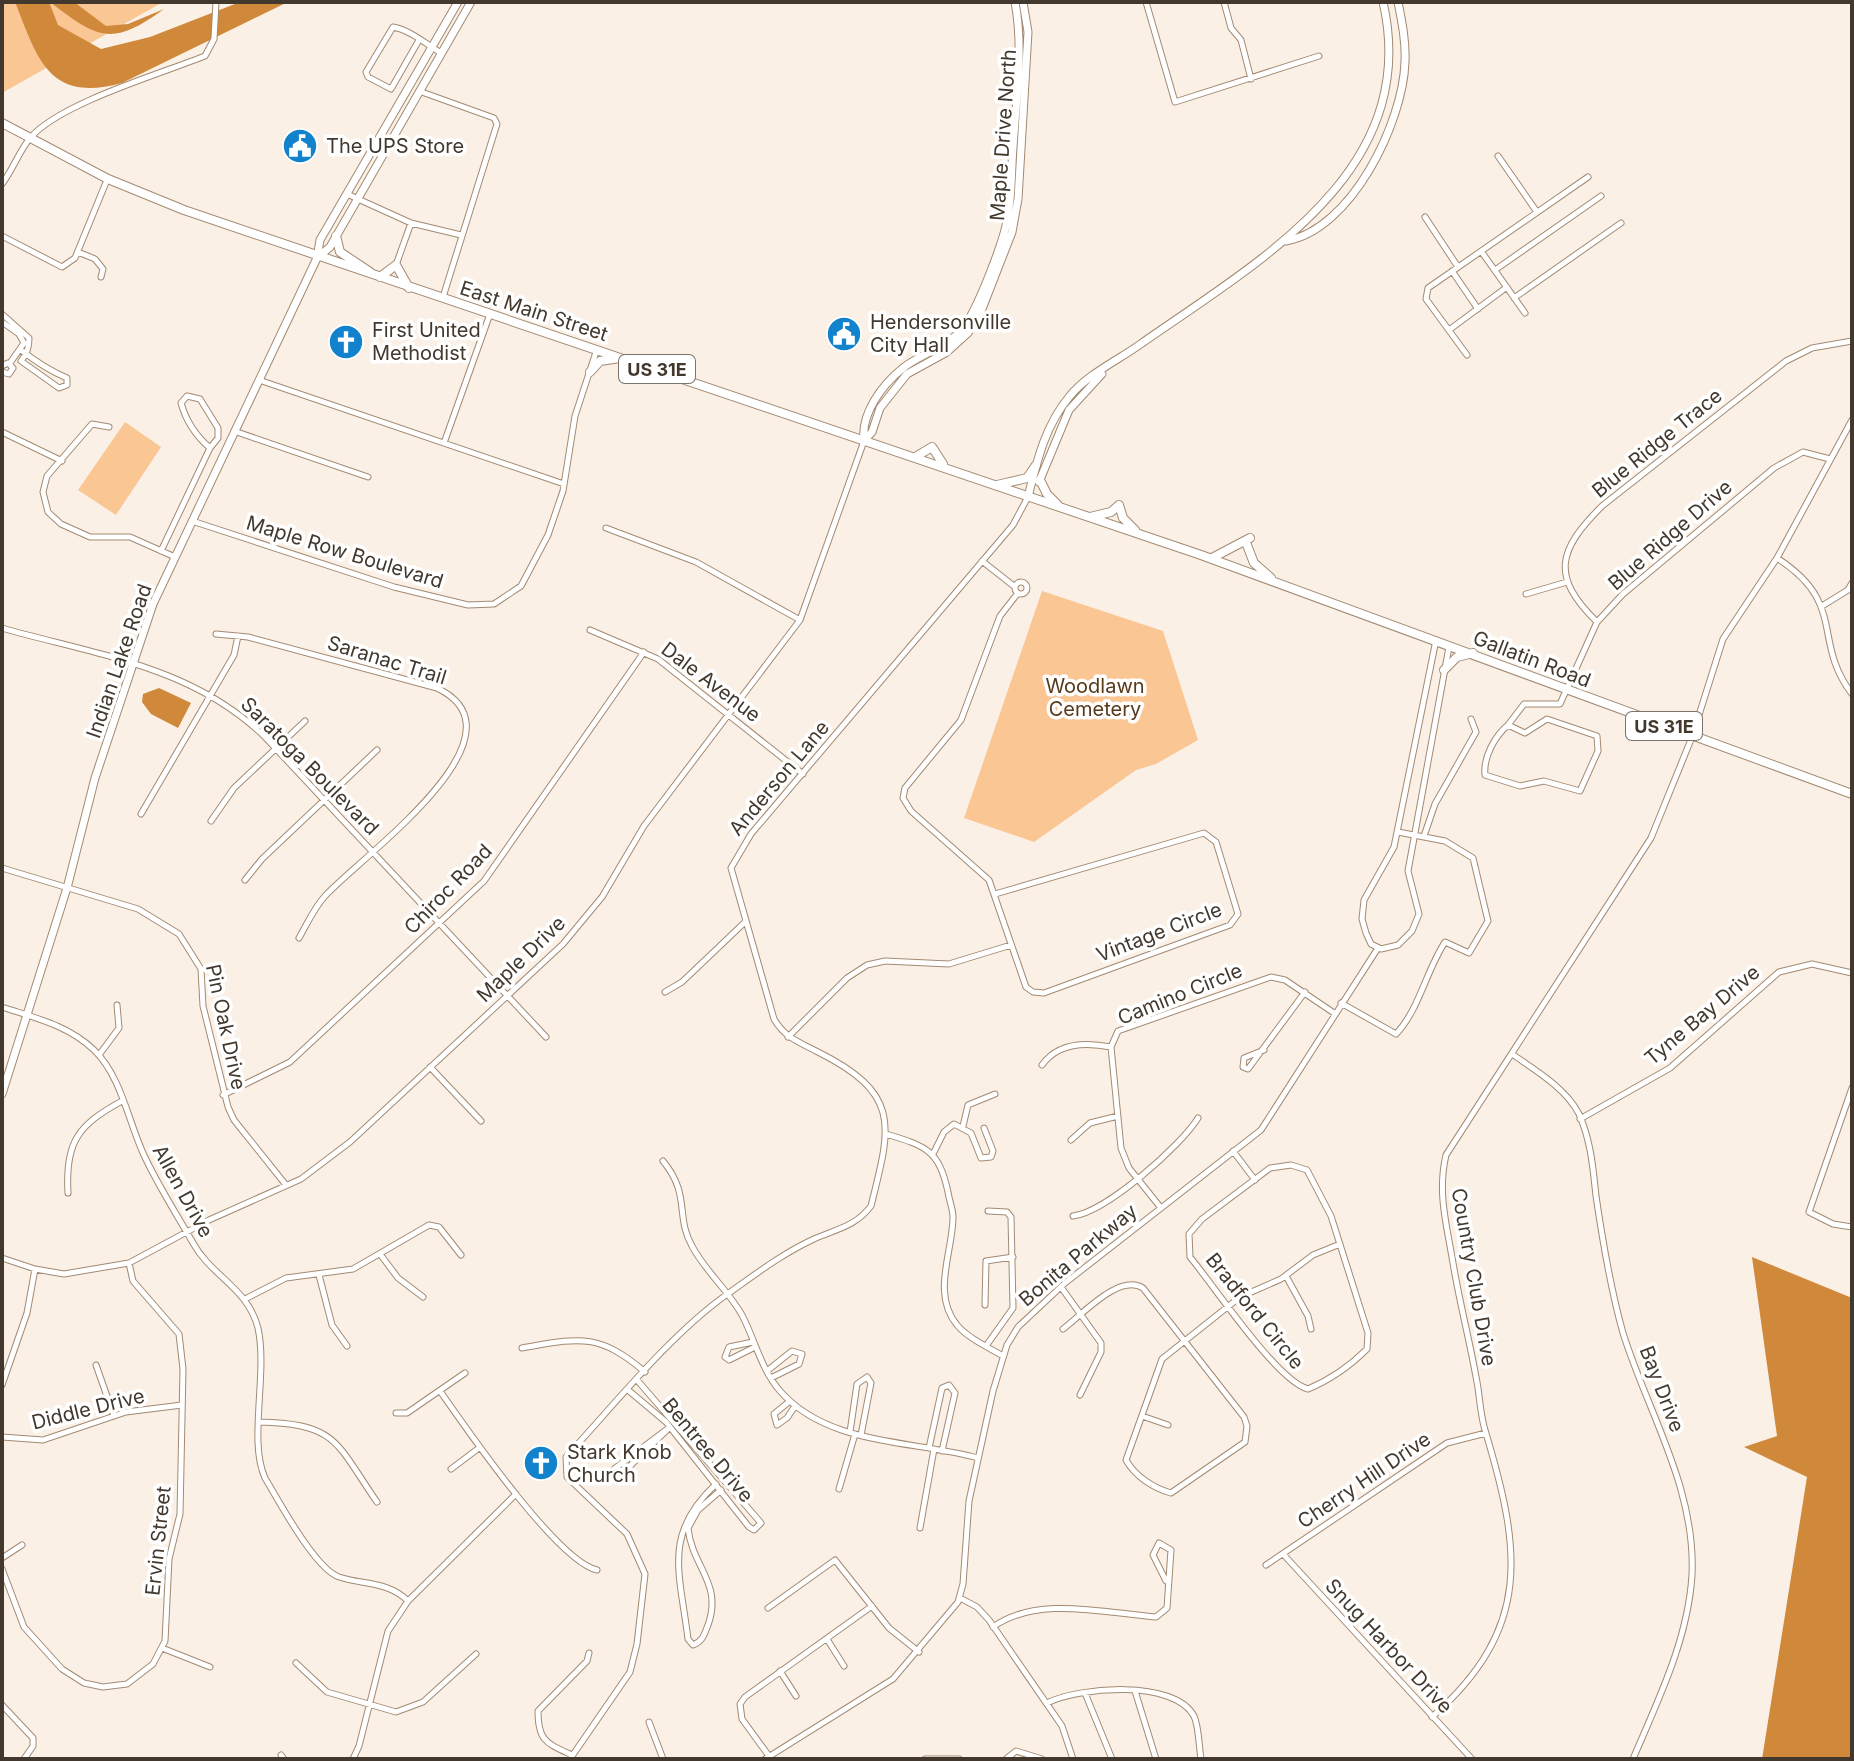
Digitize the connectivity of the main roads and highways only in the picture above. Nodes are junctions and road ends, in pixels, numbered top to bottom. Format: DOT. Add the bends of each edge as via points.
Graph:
graph roads {
  1 [pos="2,123"];
  2 [pos="336,236"];
  3 [pos="377,276"];
  4 [pos="409,288"];
  5 [pos="623,358"];
  6 [pos="590,372"];
  7 [pos="916,456"];
  8 [pos="1036,465"];
  9 [pos="946,467"];
  10 [pos="1040,480"];
  11 [pos="996,485"];
  12 [pos="1062,508"];
  13 [pos="1090,517"];
  14 [pos="1139,534"];
  15 [pos="1201,555"];
  16 [pos="1211,558"];
  17 [pos="1274,581"];
  18 [pos="1473,653"];
  19 [pos="1444,670"];
  20 [pos="1852,794"];
  1 -- 3 [label="main road, East Main Street / US 31E" via="108,179"];
  2 -- 3 [label="main road" via="340,252"];
  3 -- 4 [label="main road, East Main Street / US 31E"];
  3 -- 4 [label="main road" via="396,265"];
  4 -- 5 [label="main road, East Main Street / US 31E"];
  5 -- 6 [label="main road" via="600,361"];
  5 -- 7 [label="main road, East Main Street / US 31E"];
  7 -- 9 [label="main road, East Main Street / US 31E"];
  7 -- 9 [label="main road" via="932,447"];
  8 -- 11 [label="main road" via="1023,480"];
  9 -- 11 [label="main road, East Main Street / US 31E"];
  10 -- 12 [label="main road"];
  11 -- 12 [label="main road, East Main Street / US 31E"];
  12 -- 13 [label="main road, East Main Street / US 31E"];
  13 -- 14 [label="main road, East Main Street / US 31E"];
  13 -- 14 [label="main road" via="1119,505 1123,518"];
  14 -- 15 [label="main road, East Main Street / US 31E"];
  15 -- 16 [label="main road, Gallatin Road / US 31E"];
  16 -- 17 [label="main road, Gallatin Road / US 31E"];
  16 -- 17 [label="main road" via="1249,542 1254,563"];
  17 -- 18 [label="main road, Gallatin Road / US 31E"];
  18 -- 19 [label="main road" via="1457,657"];
  18 -- 20 [label="main road, Gallatin Road / US 31E"];
}
